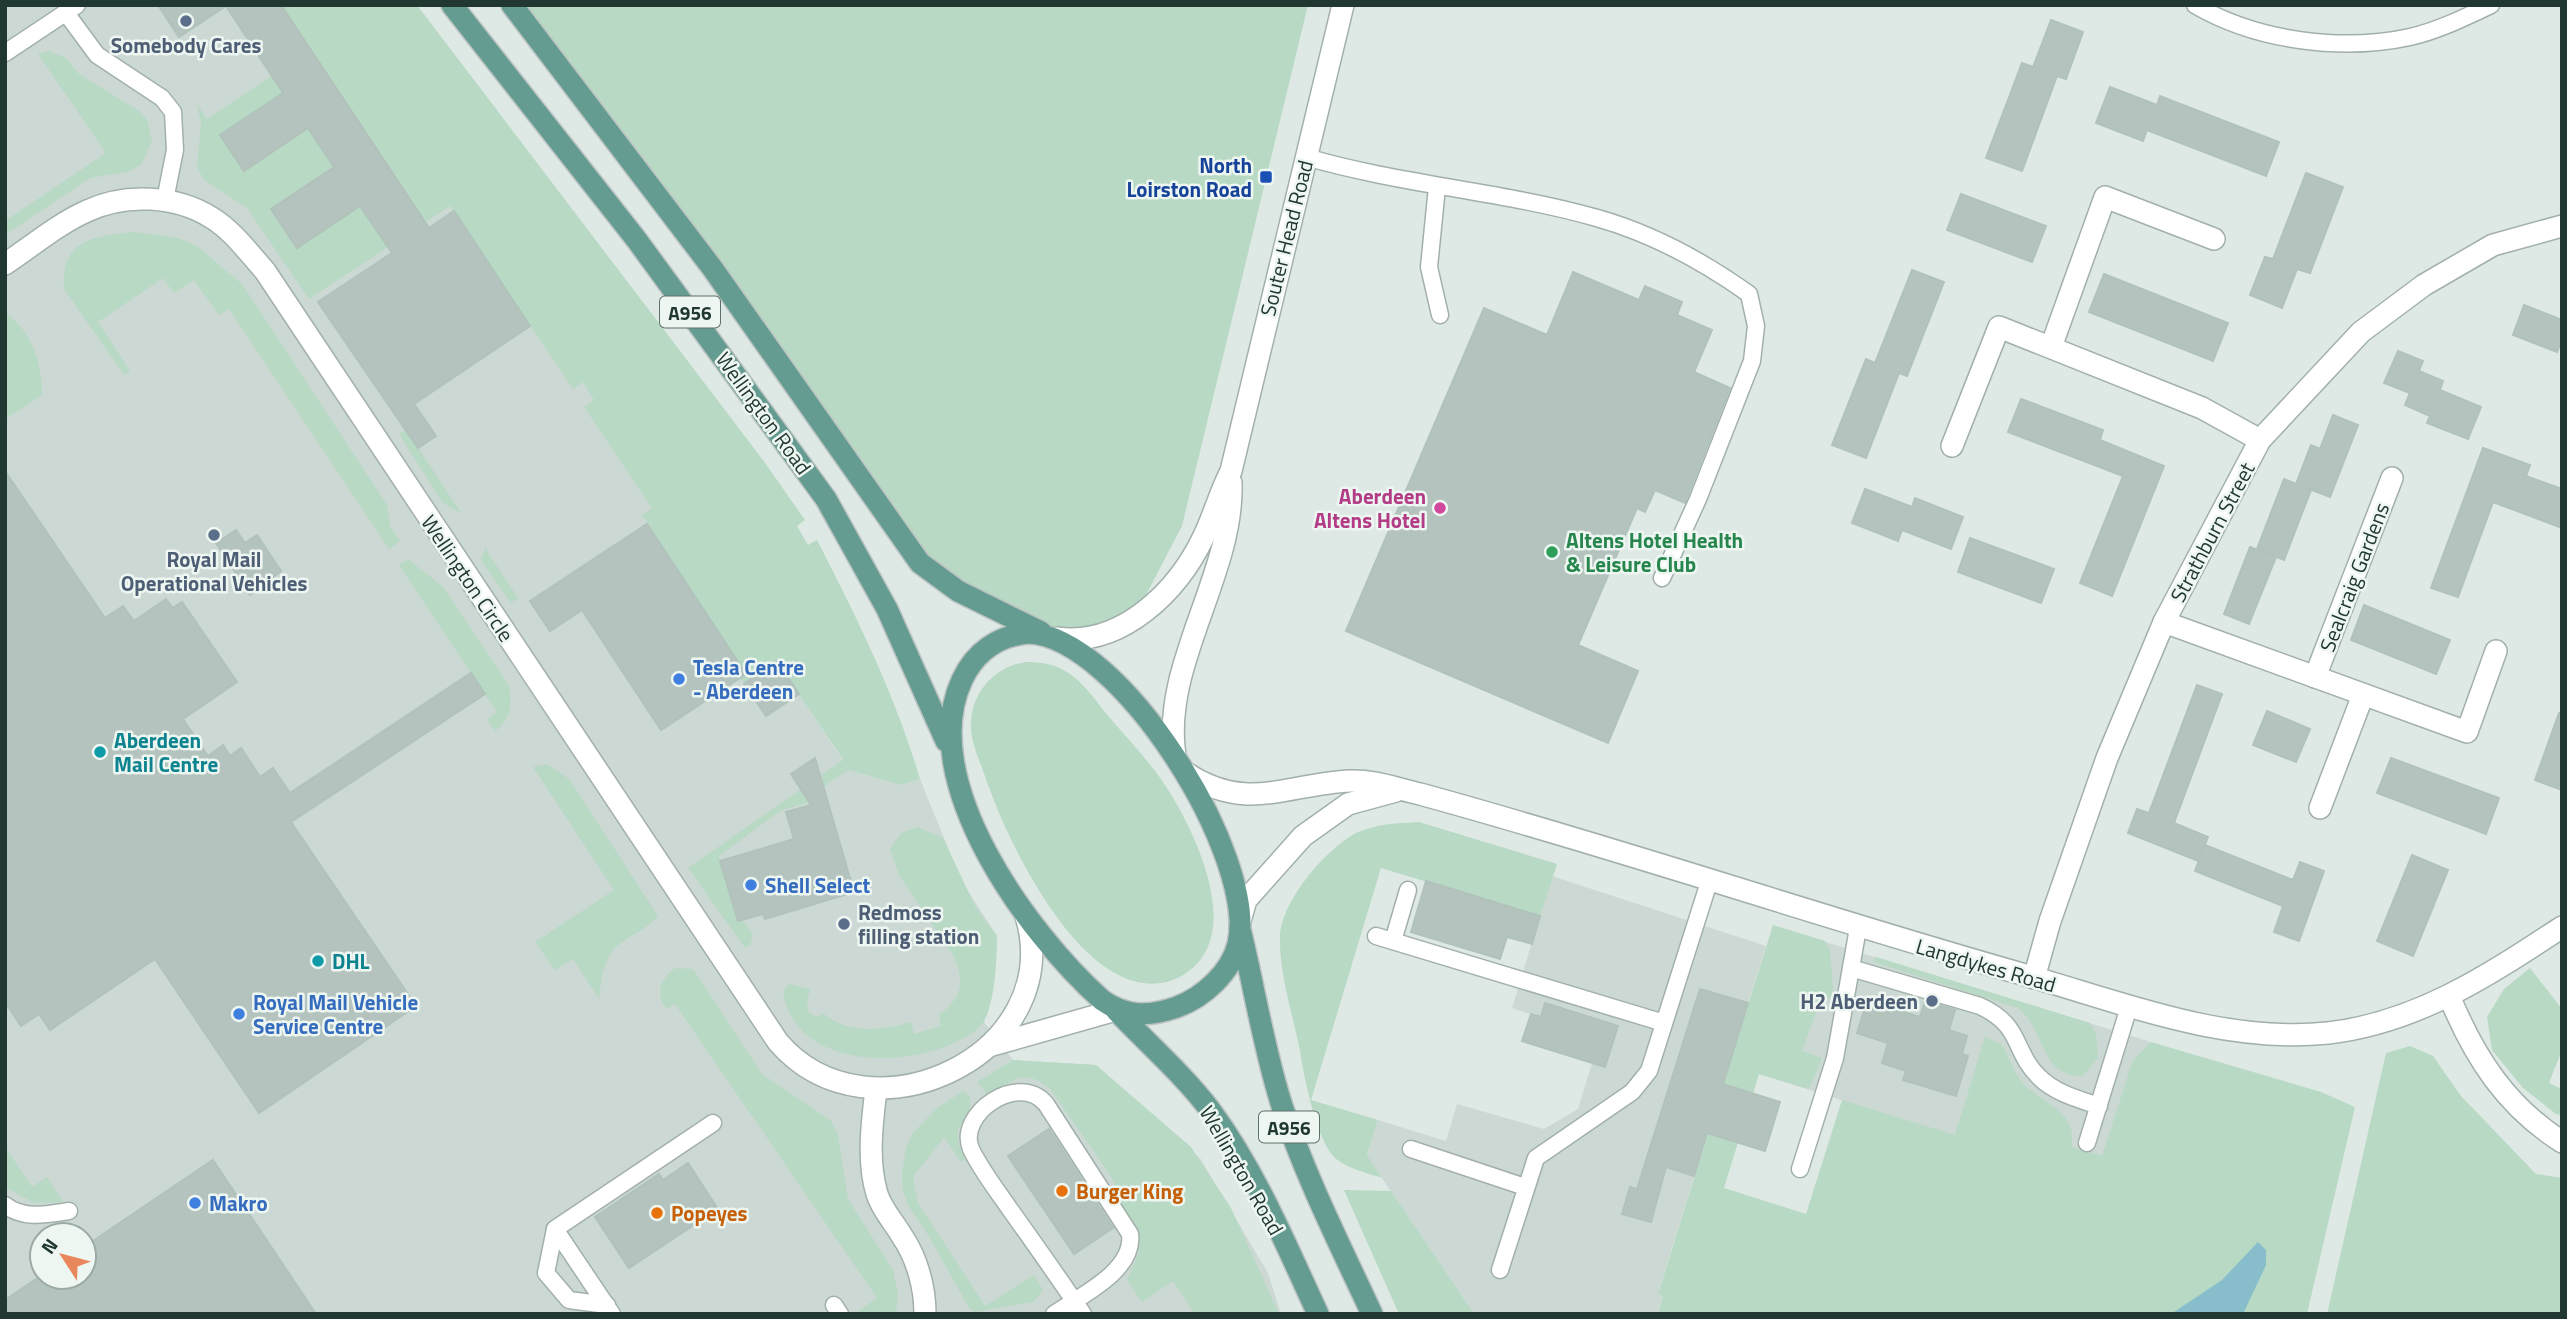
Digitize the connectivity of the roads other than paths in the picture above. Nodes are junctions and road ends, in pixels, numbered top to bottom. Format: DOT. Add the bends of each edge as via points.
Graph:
graph roads {
  1 [pos="452,5"];
  2 [pos="512,5"];
  3 [pos="1343,5"];
  4 [pos="2195,5"];
  5 [pos="2491,5"];
  6 [pos="71,9"];
  7 [pos="5,52"];
  8 [pos="1306,157"];
  9 [pos="1437,187"];
  10 [pos="165,200"];
  11 [pos="2562,226"];
  12 [pos="2214,239"];
  13 [pos="5,264"];
  14 [pos="1440,315"];
  15 [pos="2050,346"];
  16 [pos="2260,440"];
  17 [pos="1952,446"];
  18 [pos="1231,471"];
  19 [pos="2392,478"];
  20 [pos="1662,578"];
  21 [pos="2164,622"];
  22 [pos="1052,636"];
  23 [pos="2496,651"];
  24 [pos="2315,677"];
  25 [pos="2363,695"];
  26 [pos="950,751"];
  27 [pos="1181,764"];
  28 [pos="1402,790"];
  29 [pos="2320,808"];
  30 [pos="1709,882"];
  31 [pos="1408,890"];
  32 [pos="1026,916"];
  33 [pos="1240,925"];
  34 [pos="2562,927"];
  35 [pos="1858,928"];
  36 [pos="1376,936"];
  37 [pos="1393,941"];
  38 [pos="1851,968"];
  39 [pos="2034,978"];
  40 [pos="2450,998"];
  41 [pos="2129,1007"];
  42 [pos="1116,1010"];
  43 [pos="1664,1023"];
  44 [pos="989,1046"];
  45 [pos="876,1090"];
  46 [pos="2099,1106"];
  47 [pos="713,1123"];
  48 [pos="2562,1142"];
  49 [pos="2087,1143"];
  50 [pos="1411,1149"];
  51 [pos="1800,1169"];
  52 [pos="1525,1187"];
  53 [pos="5,1205"];
  54 [pos="69,1211"];
  55 [pos="555,1229"];
  56 [pos="1500,1270"];
  57 [pos="1078,1307"];
  58 [pos="610,1309"];
  59 [pos="925,1314"];
  60 [pos="1054,1314"];
  61 [pos="1318,1314"];
  62 [pos="1372,1314"];
  1 -- 26 [label="main road, Wellington Road / A956" via="636,239 826,499 875,584"];
  2 -- 22 [label="main road, Wellington Road / A956" via="713,269 920,563 958,591"];
  3 -- 8 [label="street, Souter Head Road"];
  4 -- 5 [label="lane" via="2284,37 2363,44 2413,36"];
  6 -- 7 [label="lane"];
  6 -- 10 [label="lane" via="97,55 162,98 173,112 175,150"];
  8 -- 9 [label="lane"];
  8 -- 18 [label="street, Souter Head Road"];
  9 -- 14 [label="lane" via="1429,267"];
  9 -- 20 [label="lane" via="1598,218 1679,252 1749,294 1756,326 1752,361"];
  10 -- 13 [label="street, Wellington Circle" via="129,200 87,211"];
  10 -- 45 [label="street, Wellington Circle" via="211,217 265,271 778,1042 792,1059 822,1078"];
  11 -- 16 [label="street, Strathburn Street" via="2493,245 2424,285 2361,332"];
  12 -- 15 [label="street" via="2105,197"];
  15 -- 16 [label="street" via="2202,408"];
  15 -- 17 [label="street" via="1999,327"];
  16 -- 21 [label="street, Strathburn Street"];
  18 -- 22 [label="street, Souter Head Road" via="1198,548 1157,600 1133,620 1108,632 1083,639"];
  18 -- 27 [label="street, Souter Head Road" via="1227,526 1175,709"];
  19 -- 24 [label="street, Sealcraig Gardens"];
  21 -- 24 [label="street, Sealcraig Gardens"];
  21 -- 39 [label="street, Strathburn Street" via="2107,758"];
  22 -- 26 [label="main road, A956" via="1028,633 1002,639 969,667 953,706"];
  22 -- 27 [label="main road, A956" via="1105,673"];
  23 -- 25 [label="street, Sealcraig Gardens" via="2467,732"];
  24 -- 25 [label="street, Sealcraig Gardens"];
  25 -- 29 [label="street"];
  26 -- 32 [label="main road, A956" via="988,858"];
  27 -- 28 [label="street, Langdykes Road" via="1213,788 1242,796 1354,781"];
  27 -- 33 [label="main road, A956" via="1224,855"];
  28 -- 30 [label="street, Langdykes Road"];
  28 -- 33 [label="street" via="1348,804 1324,819 1246,900"];
  30 -- 35 [label="street, Langdykes Road"];
  30 -- 43 [label="lane"];
  31 -- 37 [label="lane"];
  32 -- 42 [label="main road, A956" via="1088,988"];
  32 -- 44 [label="street, Wellington Circle" via="1033,949 1028,981 1010,1021"];
  33 -- 42 [label="main road, A956" via="1227,968 1196,997 1156,1013"];
  33 -- 62 [label="main road, A956" via="1290,1128"];
  34 -- 40 [label="street, Langdykes Road"];
  35 -- 38 [label="lane"];
  35 -- 39 [label="street, Langdykes Road"];
  36 -- 37 [label="lane"];
  37 -- 43 [label="lane"];
  38 -- 46 [label="lane" via="1997,1014 2047,1085"];
  38 -- 51 [label="lane" via="1835,1058"];
  39 -- 41 [label="street, Langdykes Road"];
  40 -- 41 [label="street, Langdykes Road" via="2361,1028 2297,1035 2209,1026"];
  40 -- 48 [label="street" via="2500,1090"];
  41 -- 46 [label="lane"];
  42 -- 44 [label="street, Wellington Circle"];
  42 -- 61 [label="main road, Wellington Road / A956" via="1218,1122 1268,1210"];
  43 -- 52 [label="lane" via="1642,1083 1546,1149 1536,1158"];
  44 -- 45 [label="street, Wellington Circle" via="923,1082"];
  45 -- 59 [label="street" via="872,1131 875,1183 913,1257"];
  46 -- 49 [label="lane"];
  47 -- 55 [label="lane"];
  50 -- 52 [label="lane"];
  52 -- 56 [label="lane"];
  53 -- 54 [label="lane" via="23,1214"];
  55 -- 58 [label="lane"];
  55 -- 58 [label="lane" via="546,1273 569,1300"];
  57 -- 57 [label="lane" via="1125,1260 1130,1234 1046,1104 1035,1093 1014,1091 974,1119 968,1137 986,1174"];
  57 -- 60 [label="lane"];
}
